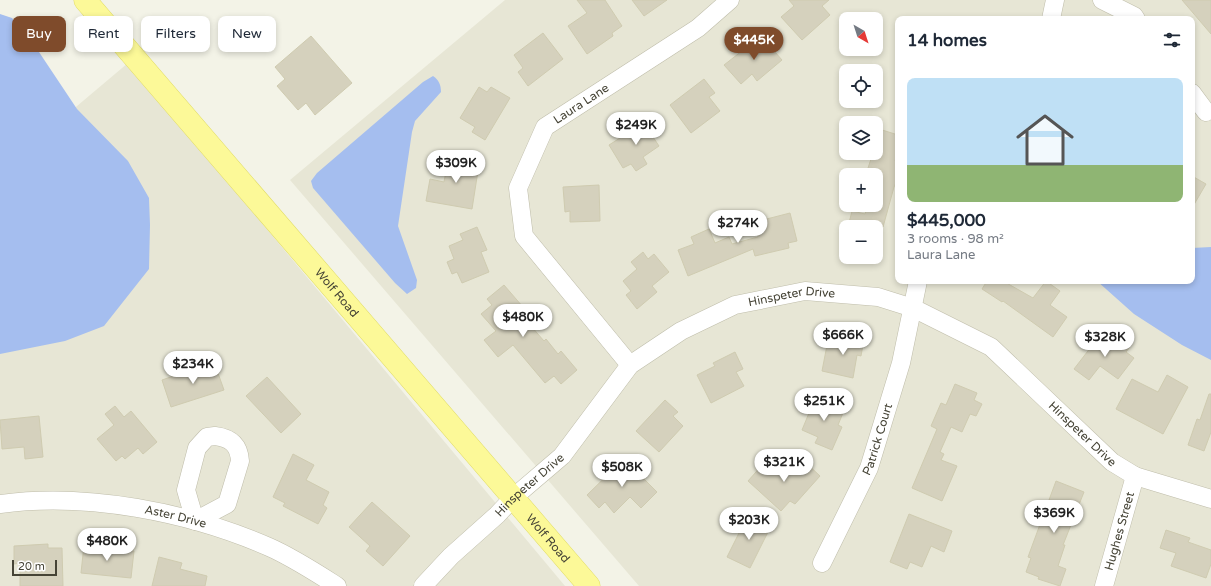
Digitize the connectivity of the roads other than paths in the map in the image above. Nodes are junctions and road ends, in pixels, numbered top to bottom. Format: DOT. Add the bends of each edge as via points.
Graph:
graph roads {
  1 [pos="84,0"];
  2 [pos="730,0"];
  3 [pos="1055,0"];
  4 [pos="1102,0"];
  5 [pos="1052,16"];
  6 [pos="1134,16"];
  7 [pos="1195,97"];
  8 [pos="1206,112"];
  9 [pos="917,284"];
  10 [pos="912,308"];
  11 [pos="630,366"];
  12 [pos="1135,476"];
  13 [pos="514,497"];
  14 [pos="1211,499"];
  15 [pos="0,504"];
  16 [pos="822,563"];
  17 [pos="337,586"];
  18 [pos="423,586"];
  19 [pos="589,586"];
  20 [pos="1104,586"];
  1 -- 13 [label="main road, Wolf Road"];
  2 -- 11 [label="street, Laura Lane" via="698,28 545,127 518,188 524,236"];
  3 -- 5 [label="street"];
  4 -- 6 [label="street"];
  7 -- 8 [label="street"];
  9 -- 10 [label="street"];
  10 -- 11 [label="street, Hinspeter Drive" via="878,297 805,291 735,305 681,331"];
  10 -- 12 [label="street, Hinspeter Drive" via="990,347 1112,462"];
  10 -- 16 [label="street, Patrick Court" via="901,362 869,468"];
  11 -- 13 [label="street, Hinspeter Drive" via="562,456"];
  12 -- 14 [label="street, Hinspeter Drive"];
  12 -- 20 [label="street, Hughes Street"];
  13 -- 18 [label="street, Hinspeter Drive"];
  13 -- 19 [label="main road, Wolf Road"];
  15 -- 17 [label="street, Aster Drive" via="31,499 112,503 195,521 239,534 270,548"];
}
